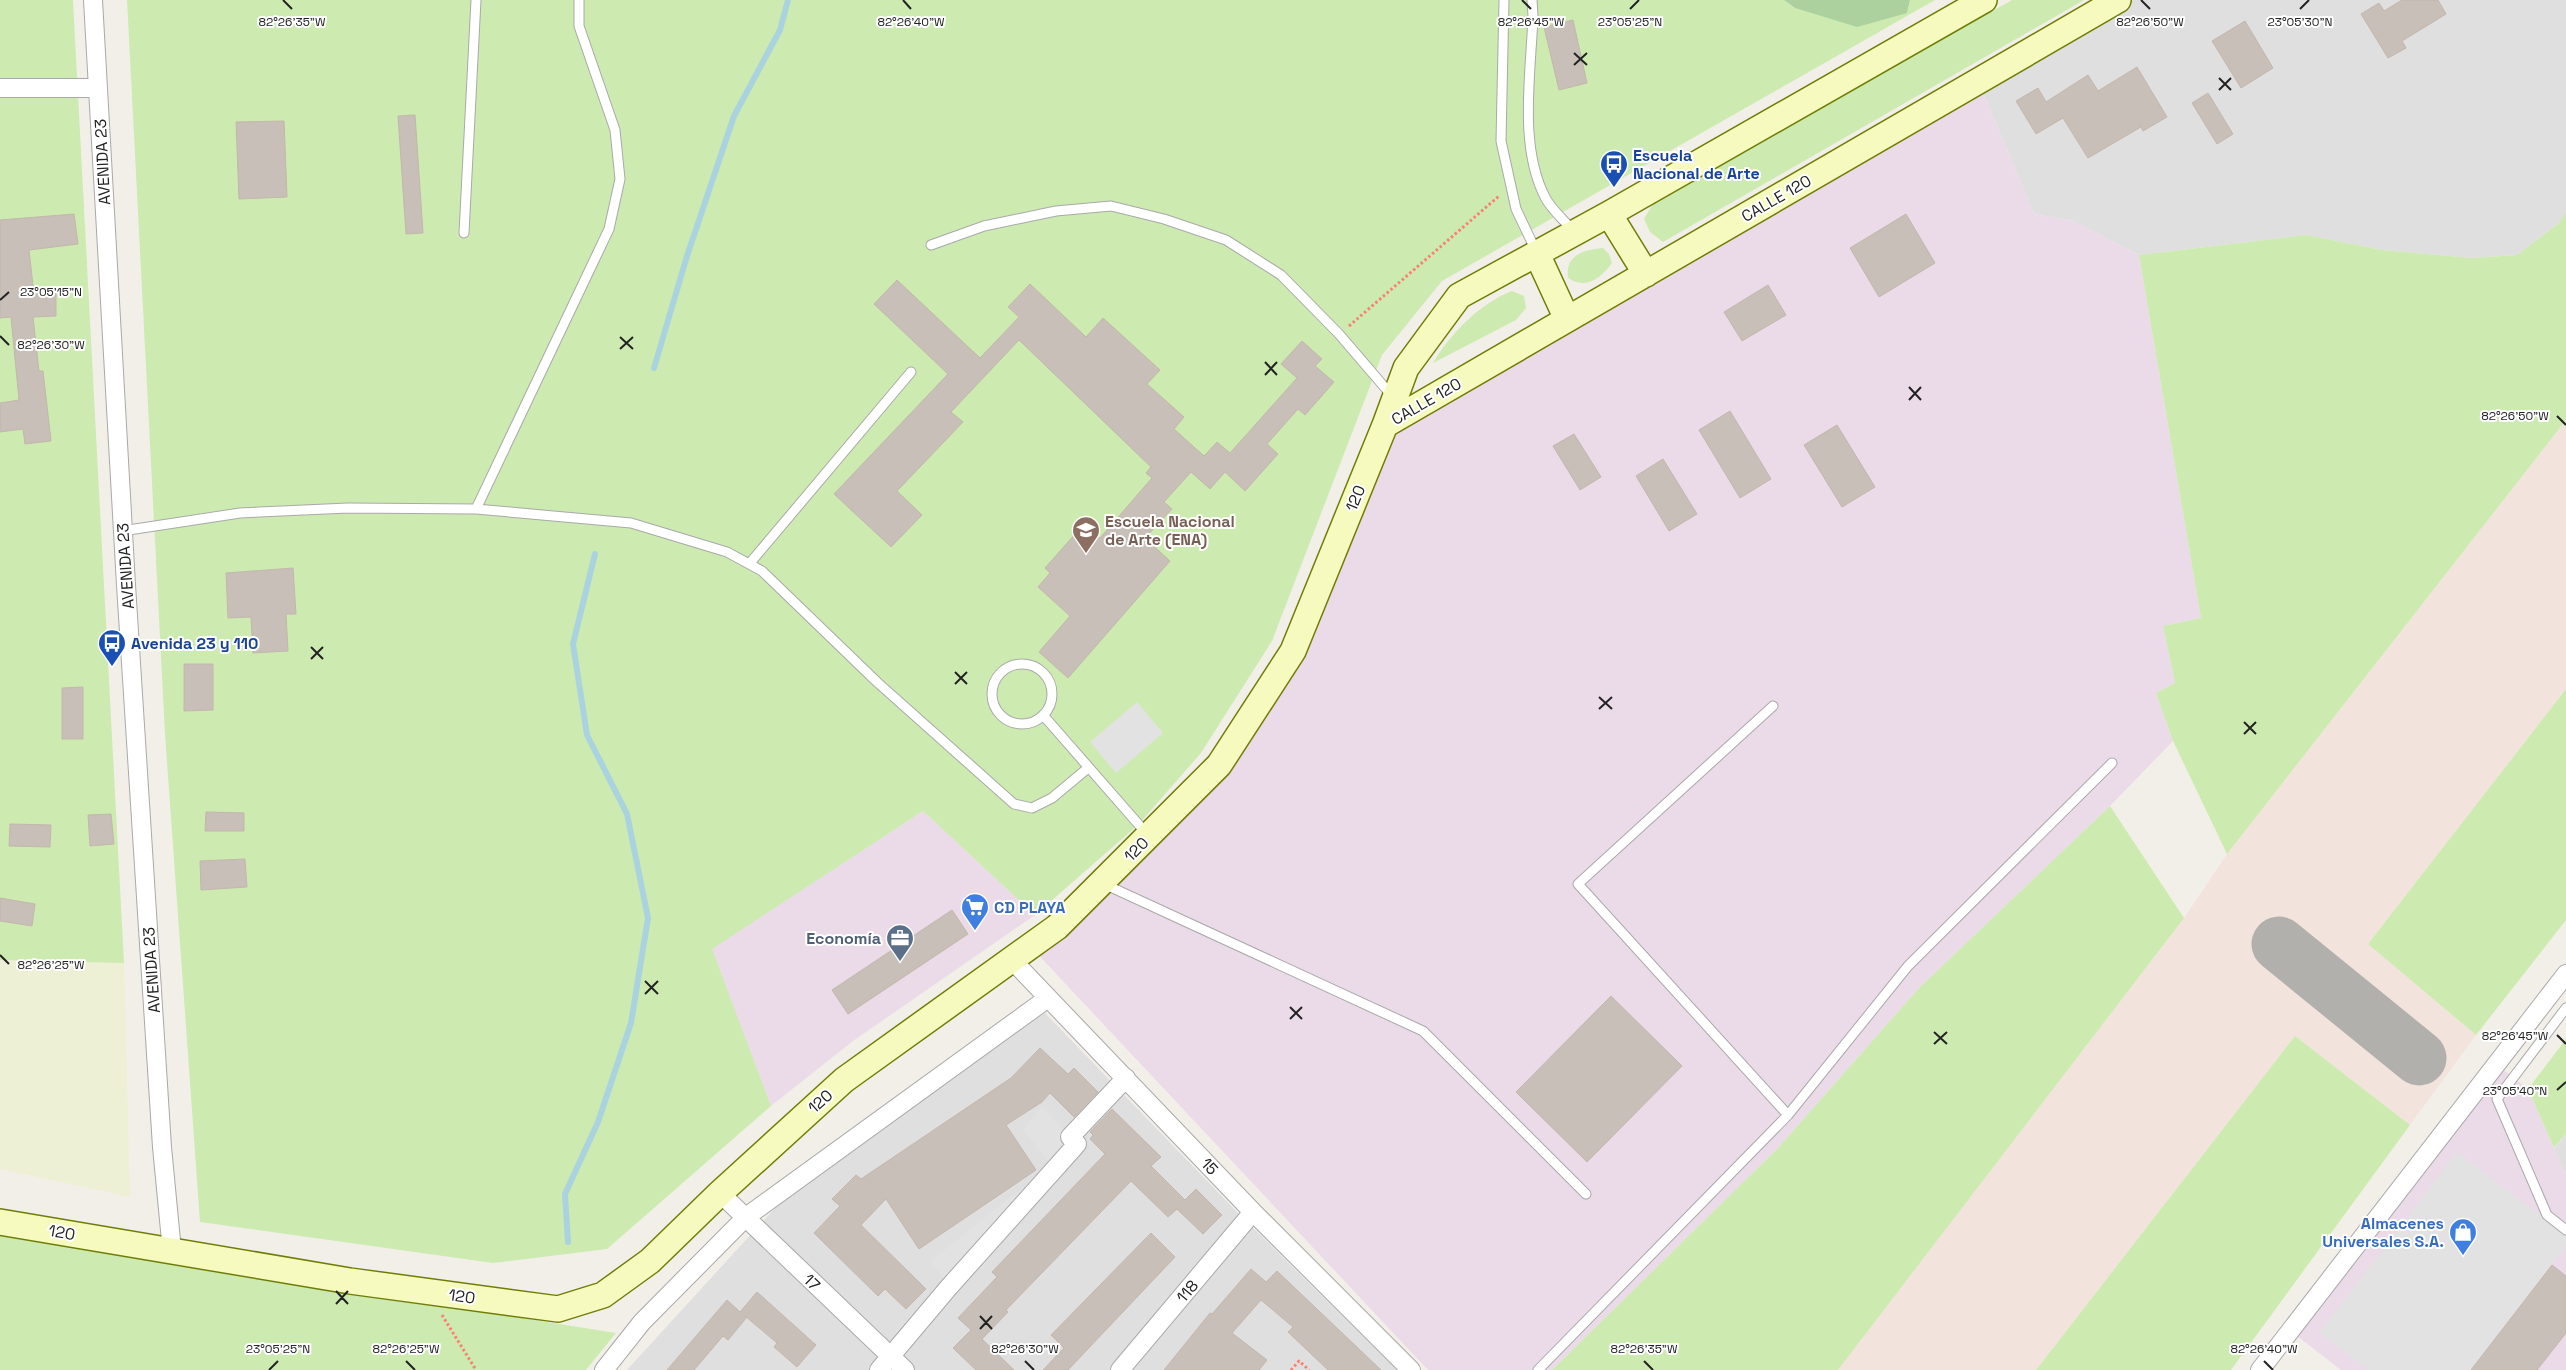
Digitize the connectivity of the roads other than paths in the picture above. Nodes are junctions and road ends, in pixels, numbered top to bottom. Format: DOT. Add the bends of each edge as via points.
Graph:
graph roads {
  1 [pos="93,0"];
  2 [pos="476,0"];
  3 [pos="579,0"];
  4 [pos="1504,0"];
  5 [pos="1532,0"];
  6 [pos="1984,0"];
  7 [pos="2118,0"];
  8 [pos="0,88"];
  9 [pos="98,88"];
  10 [pos="1609,214"];
  11 [pos="464,233"];
  12 [pos="1575,233"];
  13 [pos="931,245"];
  14 [pos="1537,254"];
  15 [pos="1646,274"];
  16 [pos="1567,319"];
  17 [pos="911,372"];
  18 [pos="1394,399"];
  19 [pos="1385,425"];
  20 [pos="476,510"];
  21 [pos="122,531"];
  22 [pos="750,563"];
  23 [pos="1773,706"];
  24 [pos="1043,715"];
  25 [pos="2112,763"];
  26 [pos="1088,768"];
  27 [pos="1149,836"];
  28 [pos="1102,883"];
  29 [pos="1012,960"];
  30 [pos="2566,974"];
  31 [pos="1048,998"];
  32 [pos="2566,1008"];
  33 [pos="1126,1078"];
  34 [pos="1788,1115"];
  35 [pos="720,1193"];
  36 [pos="1586,1194"];
  37 [pos="1253,1212"];
  38 [pos="746,1217"];
  39 [pos="0,1222"];
  40 [pos="2566,1230"];
  41 [pos="172,1251"];
  42 [pos="890,1356"];
  43 [pos="604,1370"];
  44 [pos="878,1370"];
  45 [pos="905,1370"];
  46 [pos="1120,1370"];
  47 [pos="1411,1370"];
  48 [pos="1538,1370"];
  49 [pos="2260,1370"];
  1 -- 9 [label="street, AVENIDA 23"];
  2 -- 11 [label="lane"];
  3 -- 20 [label="lane" via="579,26 615,130 620,179 608,229"];
  4 -- 14 [label="lane" via="1502,141 1516,209"];
  5 -- 12 [label="lane" via="1528,130 1537,177 1546,200"];
  6 -- 10 [label="main road, CALLE 120"];
  7 -- 15 [label="main road, CALLE 120"];
  8 -- 9 [label="street"];
  9 -- 21 [label="street, AVENIDA 23"];
  10 -- 12 [label="main road, CALLE 120"];
  10 -- 15 [label="main road"];
  12 -- 14 [label="main road, CALLE 120"];
  13 -- 18 [label="lane" via="984,226 1056,211 1111,206 1164,219 1226,240 1281,275 1339,334"];
  14 -- 16 [label="main road"];
  14 -- 18 [label="main road, CALLE 120" via="1459,296 1406,368"];
  15 -- 16 [label="main road, CALLE 120"];
  16 -- 19 [label="main road, CALLE 120"];
  17 -- 22 [label="lane"];
  18 -- 19 [label="main road, CALLE 120"];
  19 -- 27 [label="main road, 120" via="1293,651 1219,765"];
  20 -- 21 [label="lane" via="348,508 240,513"];
  20 -- 22 [label="lane" via="631,523 727,552"];
  21 -- 41 [label="street, AVENIDA 23" via="162,1147"];
  22 -- 26 [label="lane" via="1014,804 1032,808 1052,798"];
  23 -- 34 [label="lane" via="1578,884"];
  24 -- 24 [label="lane" via="1049,708 1052,689 1043,673 1027,664 1017,664 1001,673 992,692 997,711 1010,721 1024,724"];
  24 -- 26 [label="lane"];
  25 -- 34 [label="lane" via="1908,966"];
  26 -- 27 [label="lane"];
  27 -- 28 [label="main road, 120"];
  28 -- 29 [label="main road, 120" via="1057,927"];
  28 -- 36 [label="lane" via="1423,1031"];
  29 -- 31 [label="street, 15"];
  29 -- 35 [label="main road, 120" via="844,1080"];
  30 -- 49 [label="street"];
  31 -- 33 [label="street, 15"];
  31 -- 38 [label="street"];
  32 -- 40 [label="lane" via="2497,1099 2547,1215"];
  33 -- 37 [label="street, 15"];
  33 -- 42 [label="street" via="1070,1137 1078,1144"];
  34 -- 48 [label="lane"];
  35 -- 38 [label="street, 17"];
  35 -- 41 [label="main road, 120" via="650,1261 603,1295 558,1308"];
  37 -- 46 [label="street, 118"];
  37 -- 47 [label="street, 15"];
  38 -- 42 [label="street, 17"];
  38 -- 43 [label="street" via="642,1322"];
  39 -- 41 [label="main road, 120"];
  42 -- 44 [label="street"];
  42 -- 45 [label="street, 17"];
}
